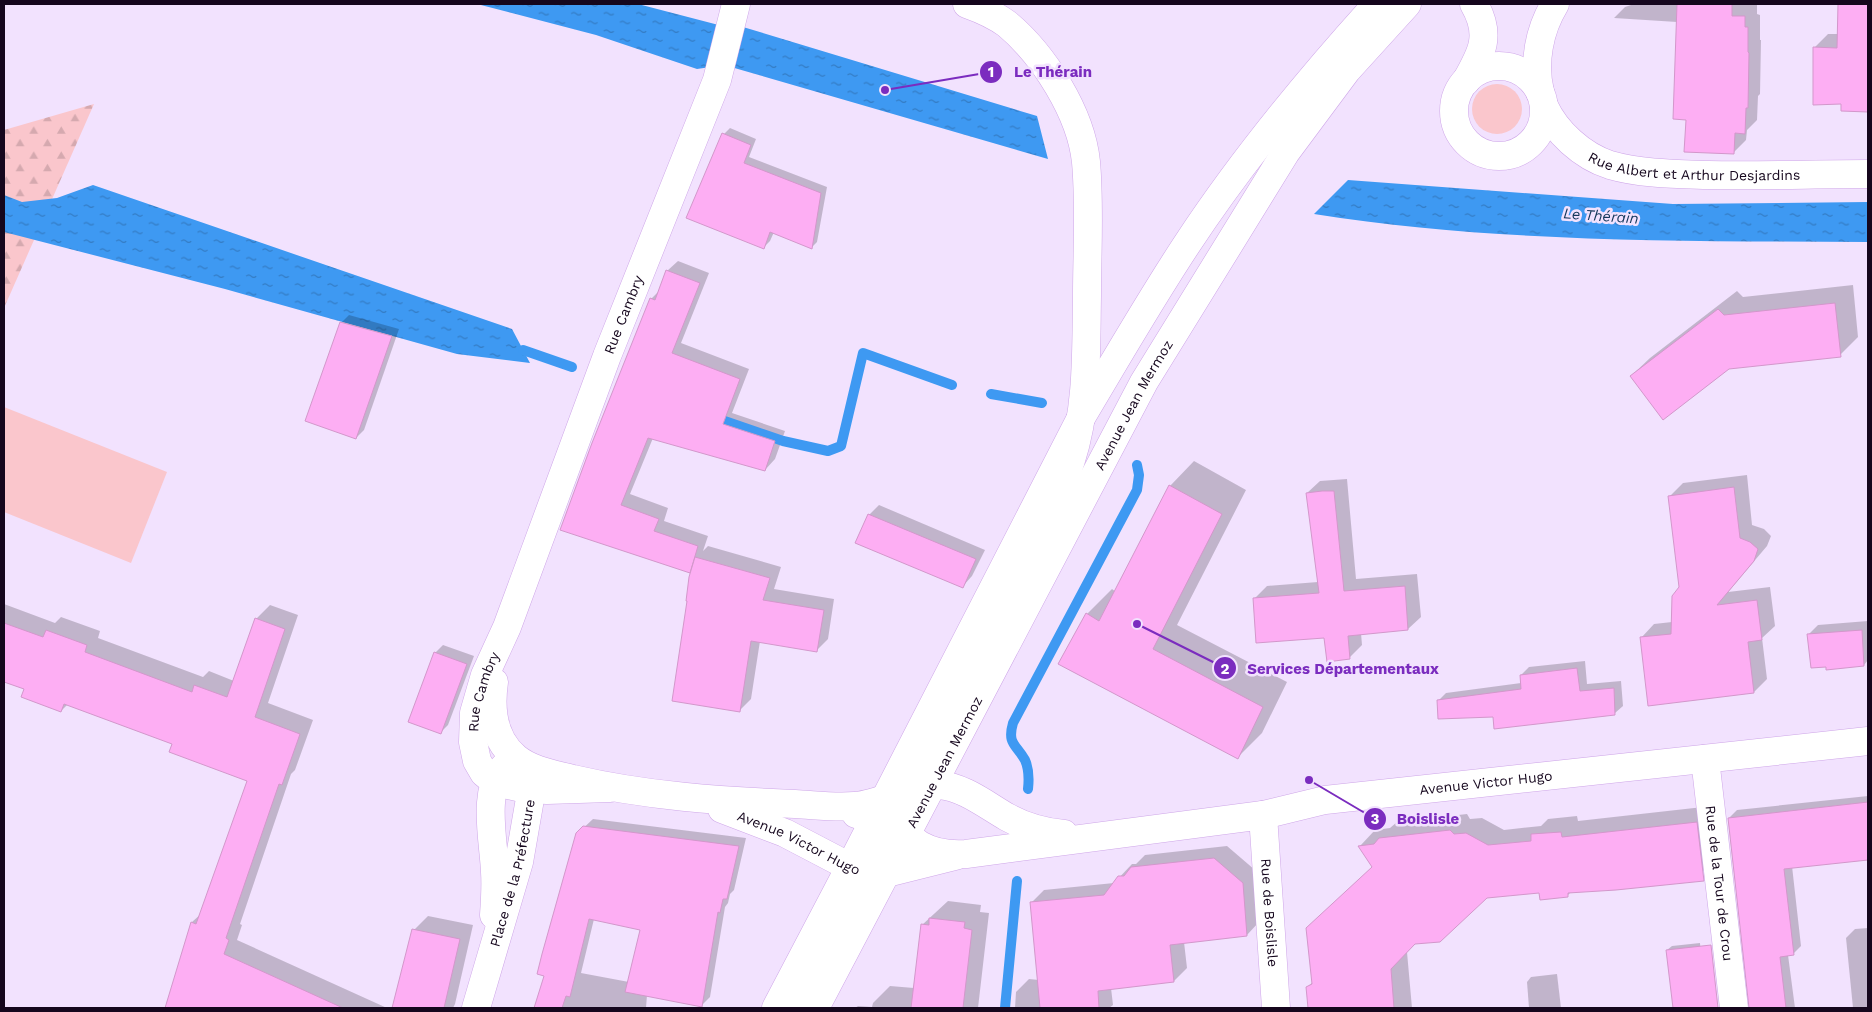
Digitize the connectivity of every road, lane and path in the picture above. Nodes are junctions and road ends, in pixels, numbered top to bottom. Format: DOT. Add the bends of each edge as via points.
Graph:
graph roads {
  1 [pos="968,4"];
  2 [pos="1377,4"];
  3 [pos="1407,4"];
  4 [pos="1474,4"];
  5 [pos="1555,4"];
  6 [pos="735,9"];
  7 [pos="1337,66"];
  8 [pos="1465,81"];
  9 [pos="1542,99"];
  10 [pos="1868,174"];
  11 [pos="1082,416"];
  12 [pos="507,627"];
  13 [pos="1868,741"];
  14 [pos="948,754"];
  15 [pos="1705,759"];
  16 [pos="528,772"];
  17 [pos="496,782"];
  18 [pos="923,787"];
  19 [pos="959,789"];
  20 [pos="692,798"];
  21 [pos="880,810"];
  22 [pos="1263,816"];
  23 [pos="906,835"];
  24 [pos="1106,836"];
  25 [pos="966,854"];
  26 [pos="869,871"];
  27 [pos="485,977"];
  28 [pos="476,1008"];
  29 [pos="776,1008"];
  30 [pos="799,1008"];
  31 [pos="815,1008"];
  32 [pos="1276,1008"];
  33 [pos="1734,1008"];
  1 -- 11 [label="street" via="1006,23 1038,57 1061,93 1081,138 1088,200 1086,372"];
  2 -- 7 [label="street, Avenue Jean Mermoz"];
  3 -- 7 [label="street, Avenue Jean Mermoz"];
  4 -- 8 [label="street" via="1479,12 1484,39 1478,60"];
  5 -- 9 [label="street" via="1538,51 1536,72"];
  6 -- 12 [label="street, Rue Cambry" via="717,80 607,356"];
  7 -- 11 [label="street, Avenue Jean Mermoz" via="1249,158 1202,221"];
  7 -- 14 [label="street, Avenue Jean Mermoz" via="1144,382"];
  8 -- 9 [label="street" via="1484,68 1505,66 1526,75 1536,85"];
  8 -- 9 [label="street" via="1455,101 1456,123 1462,137 1487,154 1508,155 1528,145 1543,120"];
  9 -- 10 [label="street, Rue Albert et Arthur Desjardins" via="1552,122 1562,133 1587,153 1629,169 1680,174"];
  11 -- 18 [label="street, Avenue Jean Mermoz" via="1072,458 1041,542"];
  11 -- 21 [label="street, Avenue Jean Mermoz"];
  12 -- 16 [label="street, Rue Cambry" via="494,683 492,710 497,732 505,746"];
  12 -- 17 [label="street, Rue Cambry" via="485,675 473,723 477,761 484,773"];
  13 -- 15 [label="street, Avenue Victor Hugo"];
  14 -- 18 [label="street, Avenue Jean Mermoz"];
  14 -- 19 [label="street" via="951,779"];
  15 -- 22 [label="street, Avenue Victor Hugo" via="1325,800"];
  15 -- 33 [label="street, Rue de la Tour de Crou"];
  16 -- 17 [label="street, Avenue Victor Hugo" via="512,787"];
  16 -- 20 [label="street, Avenue Victor Hugo" via="610,788"];
  16 -- 27 [label="street, Place de la Préfecture" via="520,862"];
  17 -- 27 [label="street, Place de la Préfecture" via="490,818 495,905"];
  18 -- 19 [label="street, Avenue Victor Hugo"];
  18 -- 21 [label="street, Avenue Victor Hugo"];
  18 -- 23 [label="street, Avenue Jean Mermoz"];
  19 -- 24 [label="street, Avenue Victor Hugo" via="1030,828"];
  20 -- 21 [label="street, Avenue Victor Hugo" via="862,806"];
  20 -- 26 [label="street, Avenue Victor Hugo" via="785,833"];
  21 -- 26 [label="street, Avenue Jean Mermoz"];
  22 -- 24 [label="street, Avenue Victor Hugo"];
  22 -- 32 [label="street, Rue de Boislisle"];
  23 -- 25 [label="street, Avenue Victor Hugo" via="941,853"];
  23 -- 26 [label="street, Avenue Jean Mermoz"];
  24 -- 25 [label="street, Avenue Victor Hugo"];
  25 -- 26 [label="street, Avenue Victor Hugo"];
  26 -- 29 [label="street, Avenue Jean Mermoz"];
  26 -- 30 [label="street"];
  26 -- 31 [label="street, Avenue Jean Mermoz"];
  27 -- 28 [label="street, Place de la Préfecture"];
}
